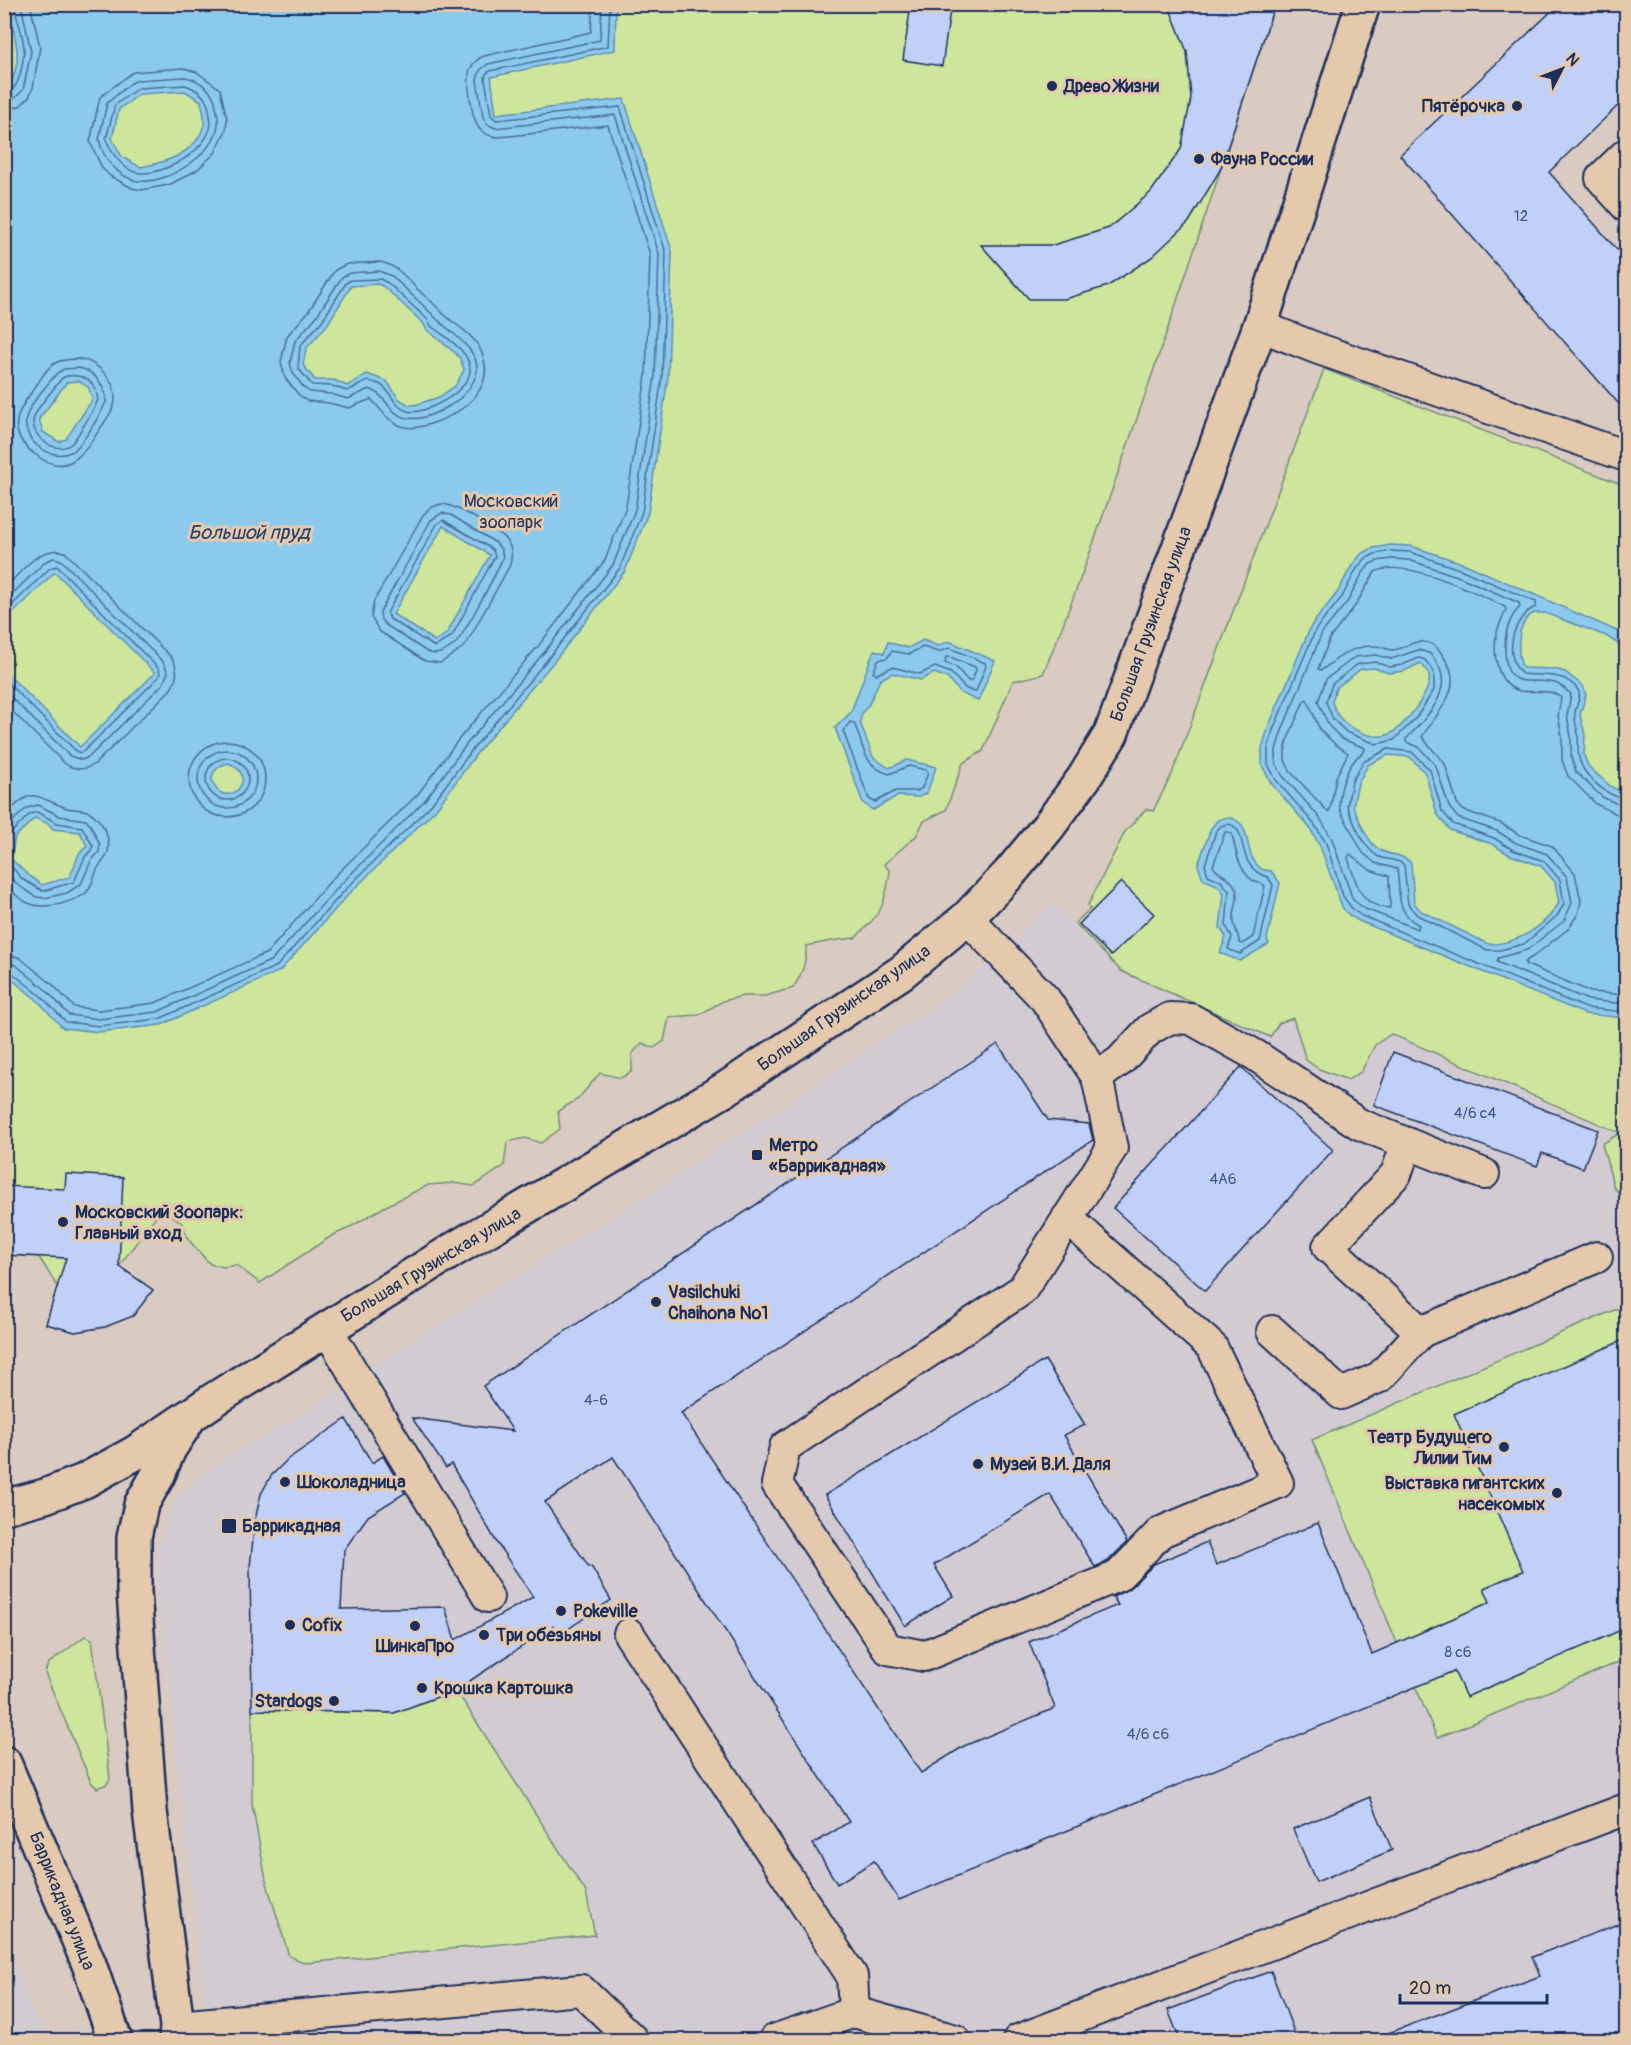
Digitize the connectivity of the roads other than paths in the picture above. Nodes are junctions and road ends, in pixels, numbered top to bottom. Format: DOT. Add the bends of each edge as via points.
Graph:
graph roads {
  1 [pos="1363,4"];
  2 [pos="1626,154"];
  3 [pos="1626,206"];
  4 [pos="1260,326"];
  5 [pos="1626,456"];
  6 [pos="968,918"];
  7 [pos="1097,1077"];
  8 [pos="1407,1143"];
  9 [pos="1484,1174"];
  10 [pos="1067,1218"];
  11 [pos="1597,1257"];
  12 [pos="327,1329"];
  13 [pos="1272,1331"];
  14 [pos="1421,1332"];
  15 [pos="191,1415"];
  16 [pos="4,1507"];
  17 [pos="489,1597"];
  18 [pos="630,1634"];
  19 [pos="4,1762"];
  20 [pos="1626,1809"];
  21 [pos="854,2012"];
  22 [pos="177,2033"];
  23 [pos="115,2040"];
  24 [pos="633,2040"];
  25 [pos="774,2040"];
  26 [pos="955,2040"];
  27 [pos="1018,2040"];
  1 -- 4 [label="main road, Большая Грузинская улица"];
  2 -- 3 [label="lane" via="1601,178"];
  4 -- 5 [label="lane"];
  4 -- 6 [label="main road, Большая Грузинская улица" via="1111,734 1048,827"];
  6 -- 7 [label="lane" via="1045,999"];
  6 -- 12 [label="main road, Большая Грузинская улица" via="902,972 724,1090"];
  7 -- 8 [label="lane" via="1120,1061 1150,1029 1170,1018 1191,1019 1255,1055 1359,1124"];
  7 -- 10 [label="lane" via="1112,1148"];
  8 -- 9 [label="lane"];
  8 -- 14 [label="lane" via="1396,1174 1328,1247"];
  10 -- 10 [label="lane" via="1022,1290 785,1447 777,1484 888,1649 924,1656 1118,1576 1161,1532 1278,1483 1212,1347"];
  11 -- 14 [label="lane"];
  12 -- 15 [label="main road, Большая Грузинская улица"];
  12 -- 17 [label="lane"];
  13 -- 14 [label="lane" via="1341,1394 1380,1377"];
  15 -- 16 [label="main road, Большая Грузинская улица" via="135,1453 84,1480"];
  15 -- 22 [label="main road" via="141,1505 134,1538 134,1592 150,1811"];
  18 -- 21 [label="lane" via="852,1976"];
  19 -- 23 [label="main road, Баррикадная улица" via="89,1964"];
  20 -- 27 [label="lane"];
  21 -- 25 [label="lane"];
  21 -- 26 [label="lane"];
  22 -- 24 [label="lane" via="581,1990"];
}
